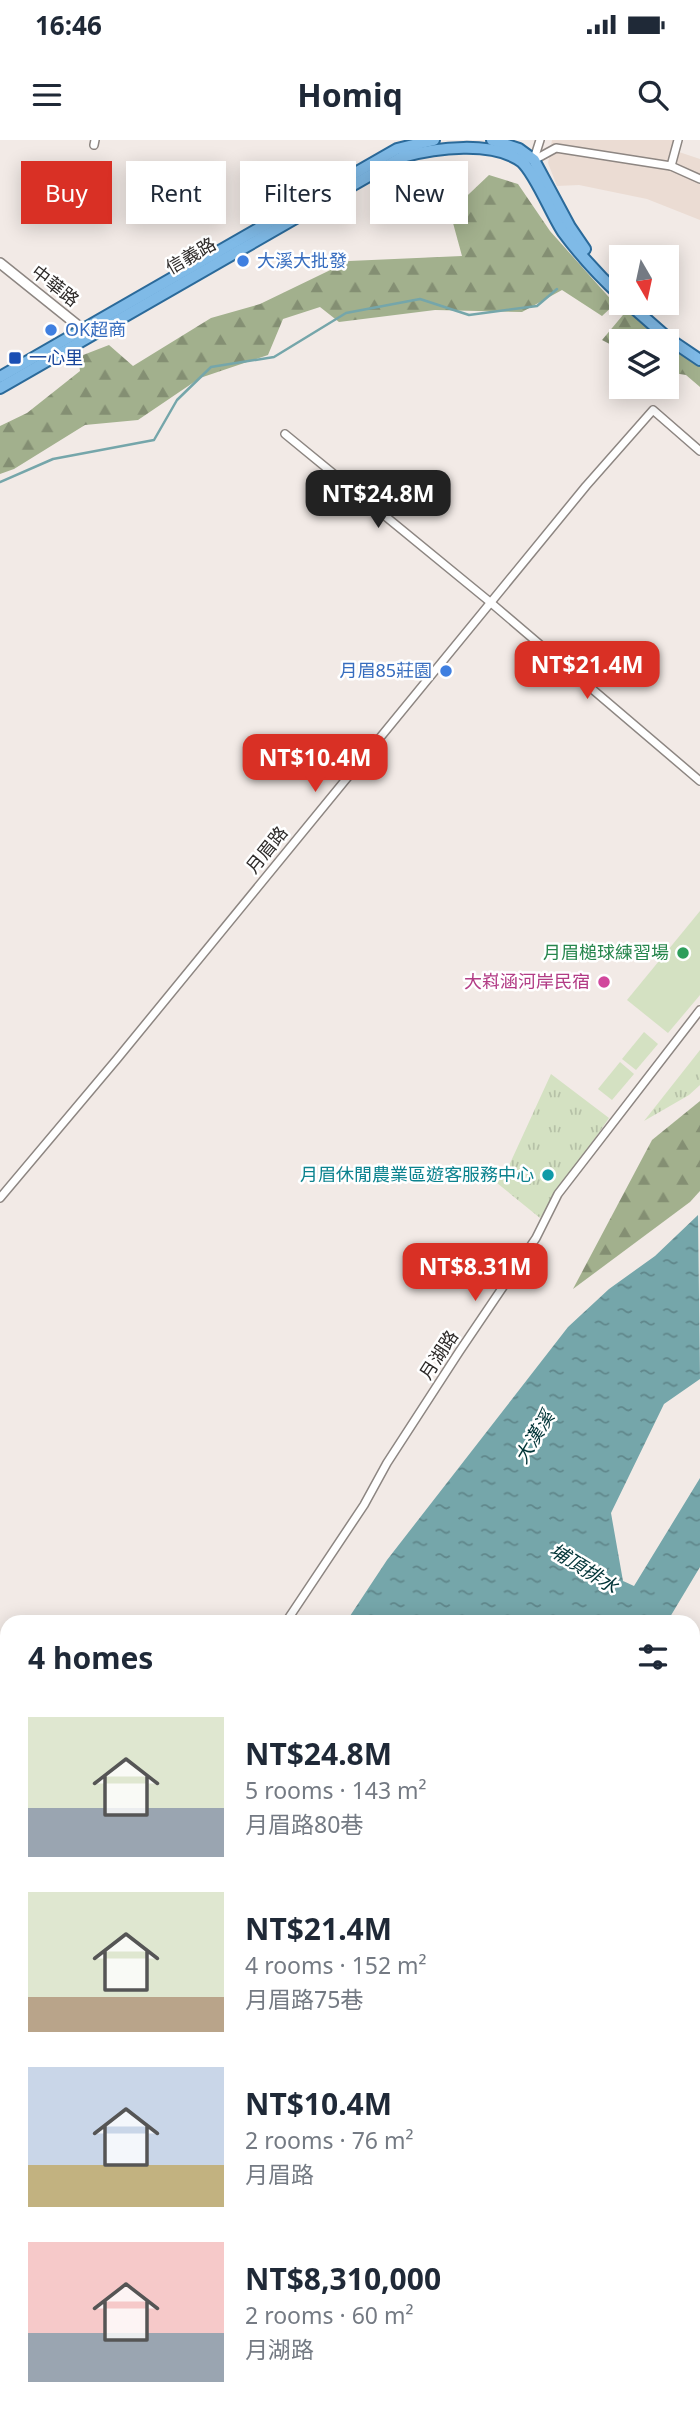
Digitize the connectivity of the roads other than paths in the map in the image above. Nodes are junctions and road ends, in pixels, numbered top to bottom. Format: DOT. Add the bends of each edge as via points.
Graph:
graph roads {
  1 [pos="434,140"];
  2 [pos="492,140"];
  3 [pos="540,140"];
  4 [pos="678,140"];
  5 [pos="507,145"];
  6 [pos="399,149"];
  7 [pos="534,160"];
  8 [pos="671,166"];
  9 [pos="528,170"];
  10 [pos="700,179"];
  11 [pos="0,263"];
  12 [pos="609,274"];
  13 [pos="609,283"];
  14 [pos="641,315"];
  15 [pos="652,315"];
  16 [pos="85,332"];
  17 [pos="700,352"];
  18 [pos="700,360"];
  19 [pos="0,377"];
  20 [pos="0,388"];
  21 [pos="285,434"];
  22 [pos="700,452"];
  23 [pos="490,602"];
  24 [pos="700,781"];
  25 [pos="700,1010"];
  26 [pos="0,1198"];
  27 [pos="291,1615"];
  1 -- 6 [label="main road, 信義路"];
  2 -- 5 [label="main road, 信義路"];
  3 -- 7 [label="street"];
  4 -- 8 [label="street"];
  5 -- 6 [label="main road, 信義路"];
  5 -- 7 [label="main road, 信義路"];
  5 -- 9 [label="main road, 信義路"];
  6 -- 16 [label="main road, 信義路"];
  7 -- 8 [label="street" via="556,148"];
  7 -- 9 [label="street"];
  7 -- 12 [label="main road" via="585,249"];
  8 -- 10 [label="street"];
  9 -- 13 [label="main road, 信義路" via="562,231"];
  11 -- 16 [label="street, 中華路"];
  14 -- 18 [label="main road"];
  15 -- 17 [label="main road"];
  16 -- 19 [label="main road, 信義路"];
  16 -- 20 [label="main road, 信義路"];
  21 -- 23 [label="street"];
  22 -- 23 [label="street, 月眉路" via="653,410"];
  23 -- 24 [label="street"];
  23 -- 26 [label="street, 月眉路"];
  25 -- 27 [label="street, 月湖路" via="558,1194 536,1238"];
}
